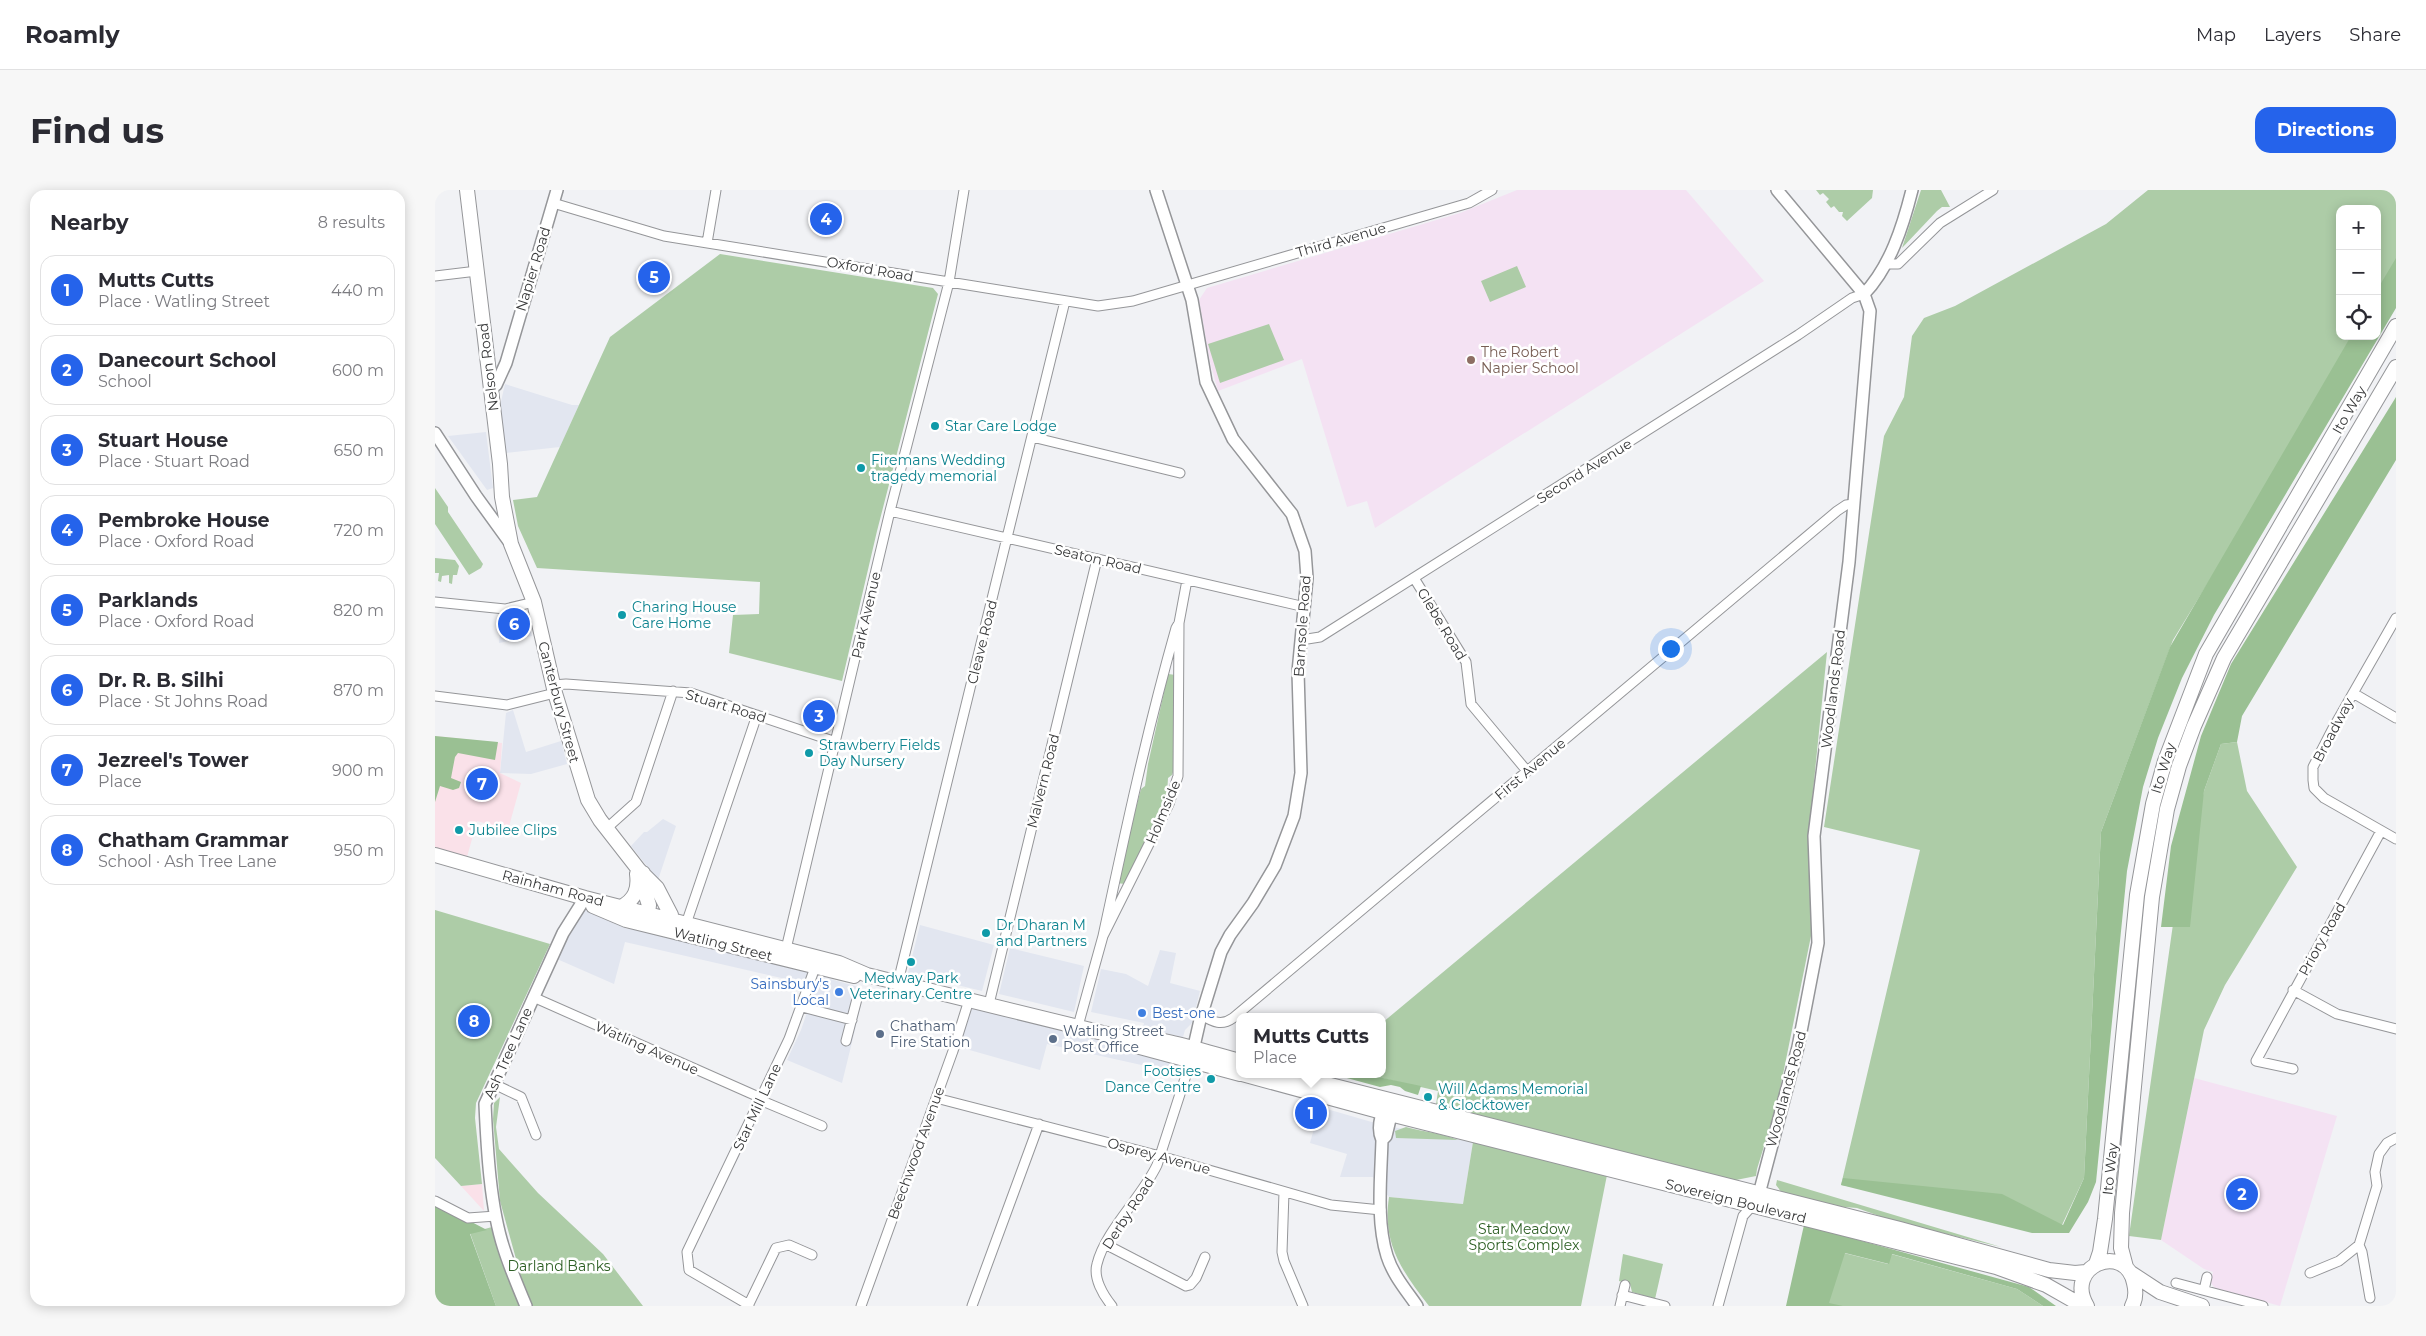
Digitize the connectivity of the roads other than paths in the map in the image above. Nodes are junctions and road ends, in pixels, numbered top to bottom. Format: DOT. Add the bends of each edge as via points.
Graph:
graph roads {
  1 [pos="467,190"];
  2 [pos="557,190"];
  3 [pos="716,190"];
  4 [pos="964,190"];
  5 [pos="1156,190"];
  6 [pos="1492,190"];
  7 [pos="1777,190"];
  8 [pos="1913,190"];
  9 [pos="1993,190"];
  10 [pos="553,203"];
  11 [pos="707,242"];
  12 [pos="1887,264"];
  13 [pos="477,271"];
  14 [pos="435,276"];
  15 [pos="949,282"];
  16 [pos="1188,285"];
  17 [pos="1864,294"];
  18 [pos="1065,301"];
  19 [pos="2396,326"];
  20 [pos="509,348"];
  21 [pos="487,361"];
  22 [pos="2396,367"];
  23 [pos="491,387"];
  24 [pos="435,433"];
  25 [pos="1032,437"];
  26 [pos="1180,473"];
  27 [pos="473,489"];
  28 [pos="503,502"];
  29 [pos="1854,504"];
  30 [pos="485,506"];
  31 [pos="890,511"];
  32 [pos="1007,537"];
  33 [pos="511,544"];
  34 [pos="1097,559"];
  35 [pos="1413,578"];
  36 [pos="1187,580"];
  37 [pos="435,602"];
  38 [pos="534,602"];
  39 [pos="1305,607"];
  40 [pos="2396,618"];
  41 [pos="1179,623"];
  42 [pos="1301,640"];
  43 [pos="1166,664"];
  44 [pos="1180,666"];
  45 [pos="554,689"];
  46 [pos="673,691"];
  47 [pos="2353,693"];
  48 [pos="435,696"];
  49 [pos="757,715"];
  50 [pos="2396,718"];
  51 [pos="836,742"];
  52 [pos="1527,770"];
  53 [pos="607,828"];
  54 [pos="2381,831"];
  55 [pos="2396,839"];
  56 [pos="435,855"];
  57 [pos="639,869"];
  58 [pos="1113,889"];
  59 [pos="1126,893"];
  60 [pos="585,898"];
  61 [pos="621,907"];
  62 [pos="648,920"];
  63 [pos="671,920"];
  64 [pos="686,924"];
  65 [pos="1103,936"];
  66 [pos="785,949"];
  67 [pos="817,962"];
  68 [pos="898,982"];
  69 [pos="2293,990"];
  70 [pos="533,996"];
  71 [pos="858,996"];
  72 [pos="969,1000"];
  73 [pos="989,1004"];
  74 [pos="802,1007"];
  75 [pos="1239,1013"];
  76 [pos="1236,1015"];
  77 [pos="1203,1016"];
  78 [pos="852,1020"];
  79 [pos="1079,1026"];
  80 [pos="2396,1029"];
  81 [pos="847,1041"];
  82 [pos="1210,1053"];
  83 [pos="1192,1054"];
  84 [pos="1236,1060"];
  85 [pos="2293,1069"];
  86 [pos="1236,1072"];
  87 [pos="1259,1078"];
  88 [pos="1299,1078"];
  89 [pos="494,1084"];
  90 [pos="936,1098"];
  91 [pos="761,1099"];
  92 [pos="1389,1107"];
  93 [pos="1039,1124"];
  94 [pos="822,1126"];
  95 [pos="536,1135"];
  96 [pos="2396,1138"];
  97 [pos="1160,1156"];
  98 [pos="1284,1192"];
  99 [pos="1759,1194"];
  100 [pos="435,1201"];
  101 [pos="1752,1206"];
  102 [pos="1381,1210"];
  103 [pos="496,1216"];
  104 [pos="1105,1244"];
  105 [pos="2359,1245"];
  106 [pos="812,1255"];
  107 [pos="1205,1257"];
  108 [pos="2091,1268"];
  109 [pos="2128,1270"];
  110 [pos="2310,1273"];
  111 [pos="2207,1277"];
  112 [pos="2176,1283"];
  113 [pos="1625,1285"];
  114 [pos="2204,1290"];
  115 [pos="1622,1295"];
  116 [pos="2371,1298"];
  117 [pos="749,1305"];
  118 [pos="526,1306"];
  119 [pos="861,1306"];
  120 [pos="972,1306"];
  121 [pos="1112,1306"];
  122 [pos="1303,1306"];
  123 [pos="1417,1306"];
  124 [pos="1620,1306"];
  125 [pos="1665,1306"];
  126 [pos="1717,1306"];
  127 [pos="2083,1306"];
  128 [pos="2087,1306"];
  129 [pos="2132,1306"];
  130 [pos="2202,1306"];
  131 [pos="2263,1306"];
  1 -- 13 [label="main road, Nelson Road"];
  2 -- 10 [label="street, Napier Road"];
  3 -- 11 [label="street"];
  4 -- 15 [label="street, Park Avenue"];
  5 -- 16 [label="street, Barnsole Road"];
  6 -- 16 [label="street, Third Avenue" via="1469,202"];
  7 -- 17 [label="street"];
  8 -- 12 [label="street"];
  9 -- 12 [label="street" via="1940,222 1898,264"];
  10 -- 11 [label="street, Oxford Road" via="658,234"];
  10 -- 20 [label="street, Napier Road"];
  11 -- 15 [label="street, Oxford Road"];
  12 -- 17 [label="street"];
  13 -- 14 [label="street"];
  13 -- 21 [label="main road, Nelson Road"];
  15 -- 18 [label="street, Oxford Road"];
  15 -- 31 [label="street, Park Avenue"];
  16 -- 18 [label="street, Oxford Road" via="1121,304 1099,306"];
  16 -- 39 [label="street, Barnsole Road" via="1196,314 1203,370 1215,405 1233,439 1286,505 1299,532 1305,551"];
  17 -- 29 [label="street, Woodlands Road" via="1870,311"];
  17 -- 35 [label="street, Second Avenue" via="1851,298 1789,341"];
  18 -- 25 [label="street, Cleave Road"];
  19 -- 108 [label="main road, Ito Way" via="2206,654 2165,761 2149,823 2137,894 2101,1252"];
  20 -- 21 [label="street" via="497,359"];
  20 -- 23 [label="street, Napier Road" via="496,385"];
  21 -- 23 [label="main road, Nelson Road"];
  22 -- 109 [label="main road, Ito Way" via="2224,658 2179,766 2167,809 2152,897 2122,1213 2121,1248"];
  23 -- 28 [label="main road, Nelson Road"];
  24 -- 27 [label="street, Canterbury Street"];
  25 -- 26 [label="street"];
  25 -- 32 [label="street, Cleave Road"];
  27 -- 28 [label="street" via="487,498"];
  27 -- 30 [label="street, Canterbury Street"];
  28 -- 30 [label="street" via="493,509"];
  28 -- 33 [label="main road, Nelson Road"];
  29 -- 52 [label="street, First Avenue" via="1837,511"];
  29 -- 99 [label="street, Woodlands Road" via="1814,836 1818,943 1798,1047"];
  30 -- 33 [label="street, Canterbury Street"];
  31 -- 32 [label="street, Seaton Road"];
  31 -- 51 [label="street, Park Avenue"];
  32 -- 34 [label="street, Seaton Road"];
  32 -- 68 [label="street, Cleave Road"];
  33 -- 38 [label="main road, Canterbury Street"];
  34 -- 36 [label="street, Seaton Road"];
  34 -- 73 [label="street, Malvern Road"];
  35 -- 42 [label="street, Second Avenue" via="1320,637"];
  35 -- 52 [label="street, Glebe Road" via="1466,662 1471,704"];
  36 -- 39 [label="street, Seaton Road"];
  36 -- 41 [label="street, Holmside"];
  37 -- 38 [label="street" via="505,610"];
  38 -- 45 [label="main road, Canterbury Street"];
  39 -- 42 [label="street, Barnsole Road"];
  40 -- 47 [label="street, Broadway"];
  41 -- 43 [label="street, Holmside"];
  41 -- 44 [label="street, Holmside"];
  42 -- 77 [label="street, Barnsole Road" via="1298,682 1301,773 1294,816 1273,871 1223,948"];
  43 -- 44 [label="street"];
  43 -- 58 [label="street, Holmside"];
  44 -- 59 [label="street, Holmside" via="1179,776"];
  45 -- 46 [label="street, Stuart Road" via="567,684"];
  45 -- 48 [label="street, Stuart Road" via="507,705"];
  45 -- 53 [label="main road, Canterbury Street" via="588,800"];
  46 -- 49 [label="street, Stuart Road" via="695,694"];
  46 -- 53 [label="street" via="637,802"];
  47 -- 50 [label="street"];
  47 -- 54 [label="street, Broadway" via="2313,767 2314,788 2324,798"];
  49 -- 51 [label="street, Stuart Road"];
  49 -- 64 [label="street"];
  51 -- 66 [label="street, Park Avenue"];
  52 -- 75 [label="street, First Avenue"];
  53 -- 57 [label="main road, Canterbury Street"];
  54 -- 55 [label="street, Broadway"];
  54 -- 69 [label="street, Priory Road"];
  56 -- 60 [label="main road, Rainham Road"];
  57 -- 61 [label="main road" via="637,889 630,902"];
  57 -- 62 [label="main road, Canterbury Street" via="649,905"];
  57 -- 63 [label="main road, Canterbury Street" via="657,888"];
  58 -- 59 [label="street"];
  58 -- 65 [label="street, Holmside"];
  59 -- 65 [label="street, Holmside"];
  60 -- 61 [label="main road, Rainham Road"];
  60 -- 62 [label="main road, Watling Street" via="594,907 624,920"];
  60 -- 70 [label="street, Ash Tree Lane" via="563,933"];
  61 -- 62 [label="main road, Rainham Road"];
  62 -- 63 [label="main road, Rainham Road"];
  62 -- 67 [label="main road, Watling Street"];
  63 -- 64 [label="main road, Watling Street"];
  64 -- 66 [label="main road, Watling Street"];
  65 -- 79 [label="street, Holmside"];
  66 -- 67 [label="main road, Watling Street"];
  67 -- 68 [label="main road, Watling Street" via="855,977 867,975"];
  67 -- 74 [label="street, Star Mill Lane"];
  68 -- 72 [label="main road, Watling Street"];
  69 -- 80 [label="street" via="2337,1014"];
  69 -- 85 [label="street, Priory Road" via="2255,1061"];
  70 -- 89 [label="street, Ash Tree Lane"];
  70 -- 91 [label="street, Watling Avenue"];
  71 -- 78 [label="street"];
  72 -- 73 [label="main road, Watling Street"];
  72 -- 90 [label="street, Beechwood Avenue"];
  73 -- 79 [label="main road, Watling Street"];
  74 -- 78 [label="street"];
  74 -- 91 [label="street, Star Mill Lane"];
  76 -- 77 [label="street, First Avenue" via="1224,1022 1214,1022"];
  77 -- 82 [label="street, Barnsole Road" via="1205,1042"];
  77 -- 83 [label="street, Barnsole Road"];
  78 -- 81 [label="street"];
  79 -- 83 [label="main road, Watling Street" via="1111,1035 1138,1036"];
  82 -- 83 [label="main road, Watling Street"];
  82 -- 84 [label="main road, Watling Street"];
  83 -- 86 [label="main road, Watling Street"];
  83 -- 97 [label="street, Derby Road"];
  87 -- 92 [label="main road, Watling Street"];
  88 -- 92 [label="main road"];
  89 -- 95 [label="street" via="521,1097"];
  89 -- 103 [label="street, Ash Tree Lane" via="485,1104"];
  90 -- 93 [label="street, Osprey Avenue"];
  90 -- 119 [label="street, Beechwood Avenue"];
  91 -- 94 [label="street, Watling Avenue"];
  91 -- 117 [label="street, Star Mill Lane" via="687,1252 689,1270"];
  92 -- 99 [label="main road, Sovereign Boulevard"];
  92 -- 101 [label="main road, Sovereign Boulevard"];
  92 -- 102 [label="street" via="1386,1136 1382,1140"];
  93 -- 97 [label="street, Osprey Avenue"];
  93 -- 120 [label="street"];
  96 -- 105 [label="street" via="2387,1143 2379,1154 2375,1172 2377,1186"];
  97 -- 98 [label="street, Osprey Avenue"];
  97 -- 104 [label="street, Derby Road" via="1151,1178"];
  98 -- 102 [label="street, Osprey Avenue" via="1331,1205"];
  98 -- 122 [label="street" via="1282,1252"];
  99 -- 101 [label="street, Woodlands Road"];
  99 -- 108 [label="main road, Sovereign Boulevard" via="2049,1270 2075,1273"];
  100 -- 103 [label="street" via="468,1218"];
  101 -- 126 [label="street" via="1743,1216"];
  101 -- 127 [label="main road, Sovereign Boulevard" via="2012,1272 2055,1289"];
  102 -- 123 [label="street" via="1387,1256"];
  103 -- 118 [label="street, Ash Tree Lane" via="503,1248"];
  104 -- 107 [label="street" via="1186,1286 1196,1278"];
  104 -- 121 [label="street, Derby Road" via="1096,1265 1097,1277"];
  105 -- 110 [label="street" via="2339,1261"];
  105 -- 116 [label="street"];
  106 -- 117 [label="street" via="789,1245 776,1248"];
  108 -- 109 [label="main road, Sovereign Boulevard" via="2110,1261"];
  108 -- 128 [label="main road, Ito Way" via="2082,1287"];
  109 -- 129 [label="main road, Ito Way" via="2136,1288"];
  109 -- 130 [label="main road" via="2160,1292"];
  111 -- 114 [label="street"];
  112 -- 114 [label="street"];
  113 -- 115 [label="street"];
  114 -- 131 [label="street"];
  115 -- 124 [label="street"];
  115 -- 125 [label="street"];
}
